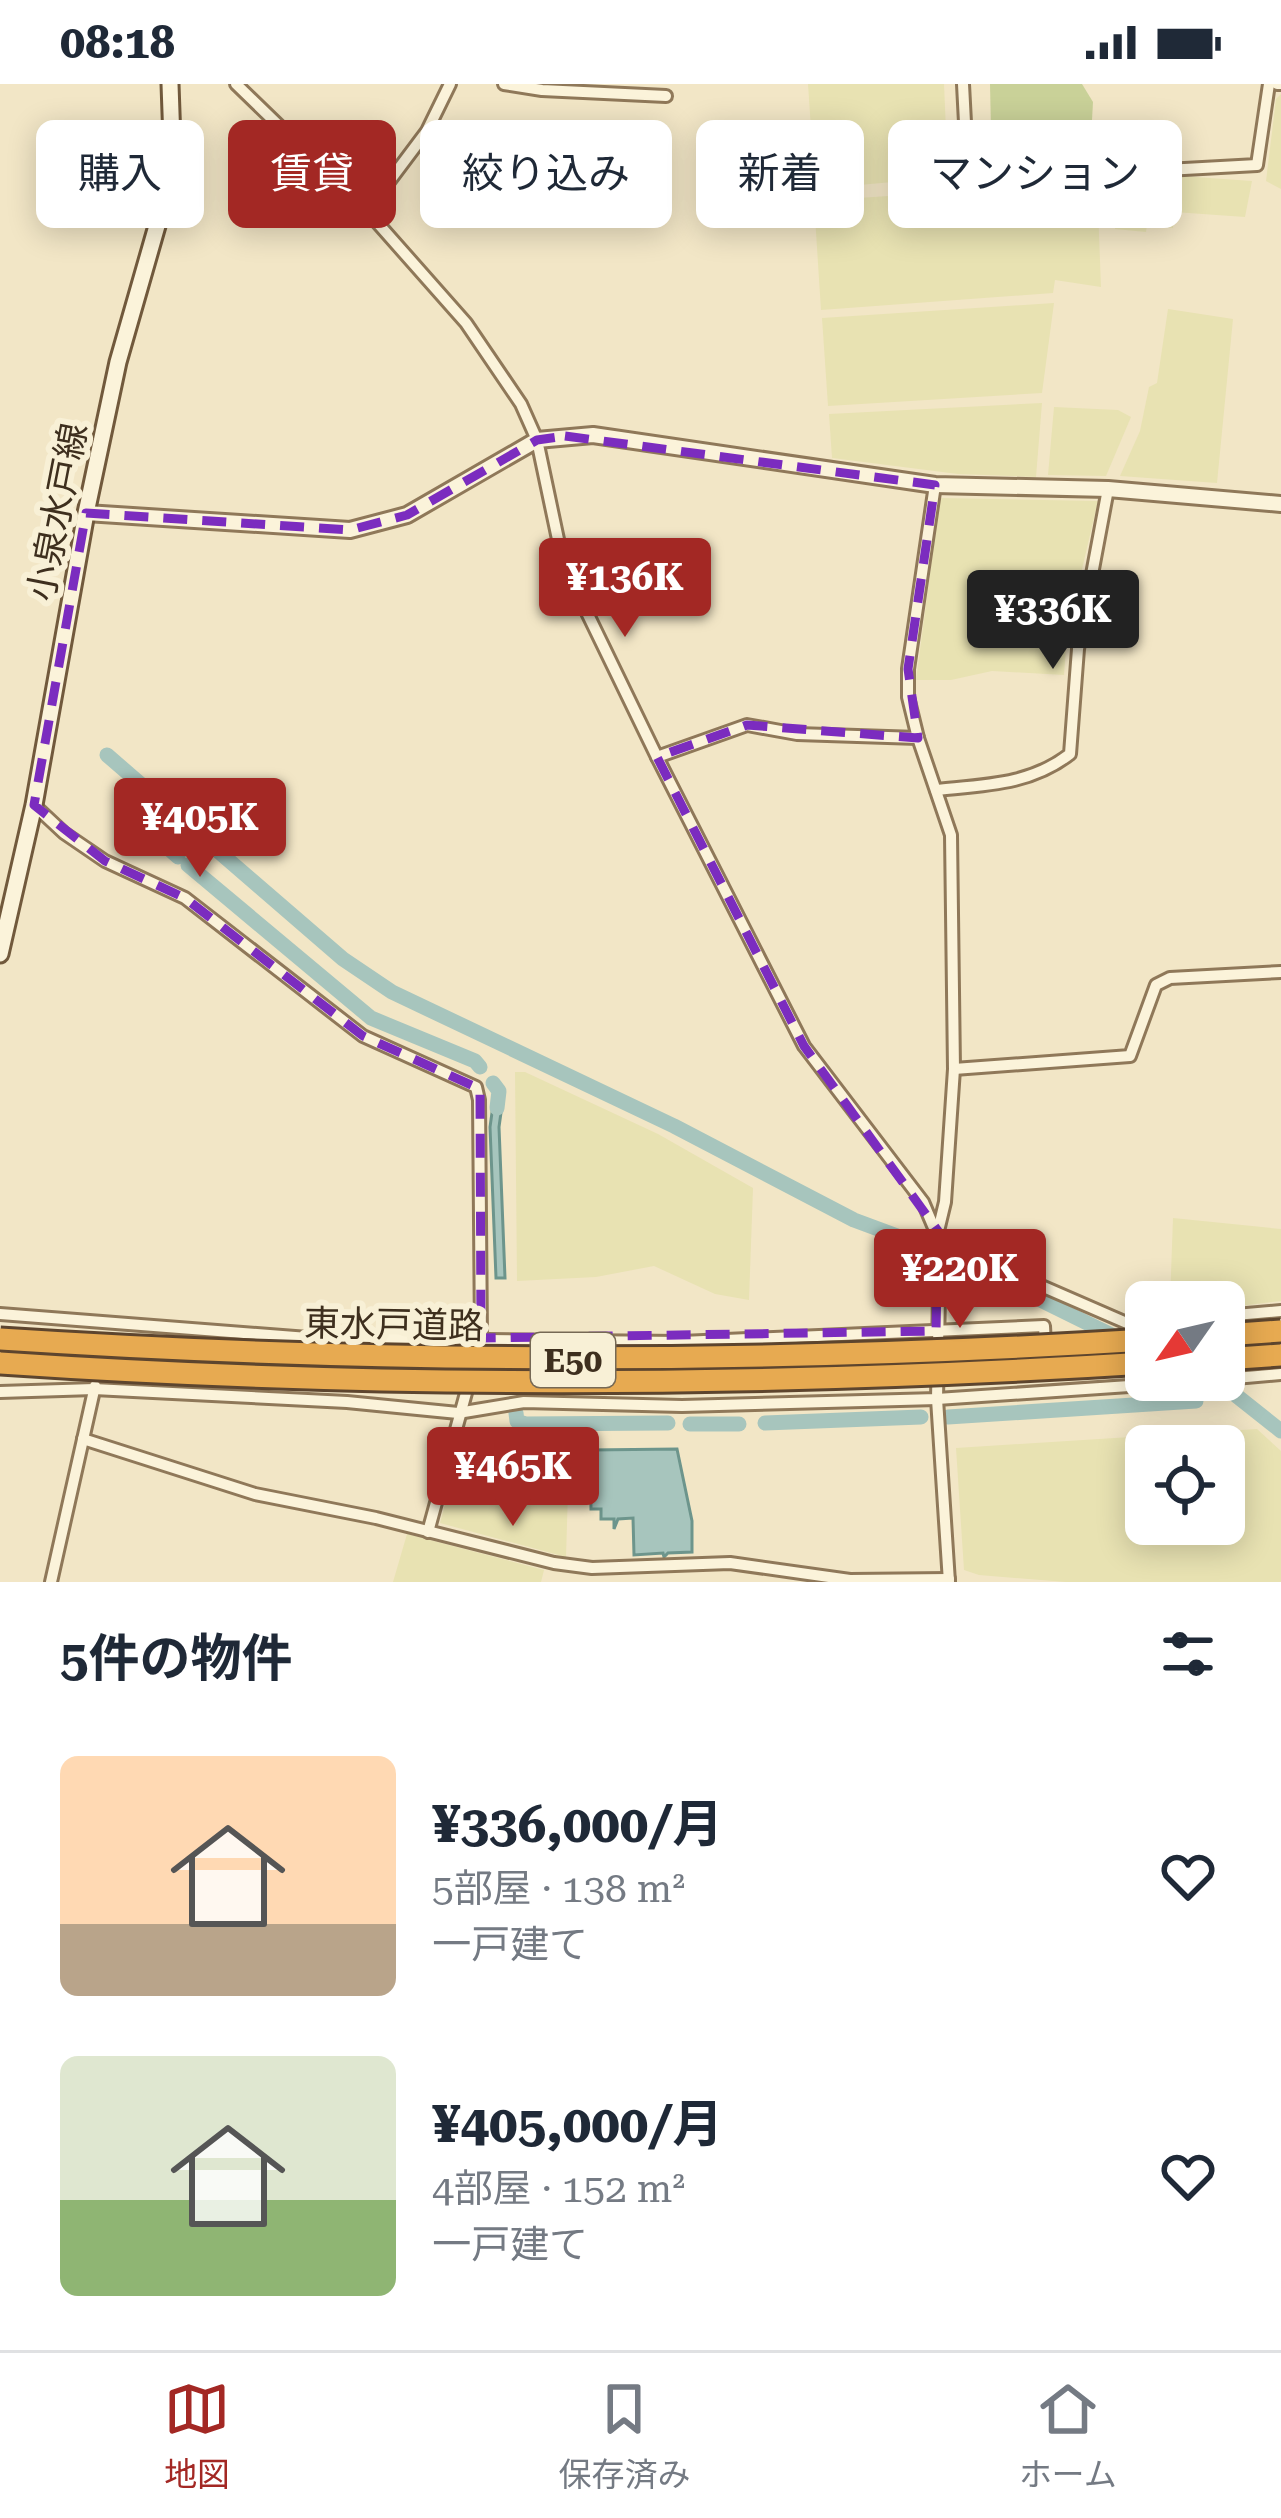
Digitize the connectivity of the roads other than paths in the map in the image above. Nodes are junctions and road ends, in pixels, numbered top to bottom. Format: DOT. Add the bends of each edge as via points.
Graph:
graph roads {
  1 [pos="170,84"];
  2 [pos="236,84"];
  3 [pos="450,84"];
  4 [pos="504,84"];
  5 [pos="963,84"];
  6 [pos="1276,84"];
  7 [pos="666,96"];
  8 [pos="273,120"];
  9 [pos="396,172"];
  10 [pos="382,228"];
  11 [pos="537,440"];
  12 [pos="935,485"];
  13 [pos="1108,489"];
  14 [pos="1281,504"];
  15 [pos="86,513"];
  16 [pos="918,738"];
  17 [pos="657,757"];
  18 [pos="936,790"];
  19 [pos="34,805"];
  20 [pos="0,954"];
  21 [pos="1281,972"];
  22 [pos="954,1069"];
  23 [pos="940,1240"];
  24 [pos="1281,1311"];
  25 [pos="1245,1314"];
  26 [pos="0,1315"];
  27 [pos="1125,1322"];
  28 [pos="120,1325"];
  29 [pos="1245,1330"];
  30 [pos="936,1331"];
  31 [pos="1281,1331"];
  32 [pos="1245,1334"];
  33 [pos="481,1338"];
  34 [pos="0,1339"];
  35 [pos="1125,1341"];
  36 [pos="1281,1355"];
  37 [pos="1245,1358"];
  38 [pos="0,1363"];
  39 [pos="1125,1365"];
  40 [pos="1281,1373"];
  41 [pos="1254,1376"];
  42 [pos="1245,1377"];
  43 [pos="1125,1386"];
  44 [pos="94,1389"];
  45 [pos="0,1391"];
  46 [pos="1047,1391"];
  47 [pos="937,1399"];
  48 [pos="458,1413"];
  49 [pos="83,1439"];
  50 [pos="428,1532"];
  51 [pos="674,1564"];
  52 [pos="949,1580"];
  53 [pos="51,1582"];
  54 [pos="677,1582"];
  1 -- 15 [label="main road, 小泉水戸線" via="173,170 118,362"];
  2 -- 8 [label="street"];
  3 -- 9 [label="street"];
  4 -- 7 [label="street"];
  5 -- 6 [label="street" via="968,181 1257,165"];
  10 -- 11 [label="street" via="466,322"];
  11 -- 12 [label="street" via="592,435"];
  11 -- 15 [label="street" via="407,515 350,530"];
  11 -- 17 [label="street" via="563,563"];
  12 -- 13 [label="street"];
  12 -- 16 [label="street" via="908,670"];
  13 -- 14 [label="street"];
  13 -- 18 [label="street" via="1078,649 1070,754 1025,779"];
  15 -- 19 [label="main road, 小泉水戸線"];
  16 -- 17 [label="street" via="747,725"];
  16 -- 18 [label="street"];
  17 -- 23 [label="street" via="804,1046 923,1202"];
  18 -- 22 [label="street" via="951,836"];
  19 -- 20 [label="main road, 小泉水戸線"];
  19 -- 33 [label="street" via="105,861 185,898 363,1036 476,1087"];
  21 -- 22 [label="street" via="1156,985 1130,1056"];
  22 -- 23 [label="street"];
  23 -- 27 [label="street"];
  23 -- 30 [label="street"];
  24 -- 25 [label="street"];
  26 -- 28 [label="street"];
  28 -- 33 [label="street" via="308,1338"];
  28 -- 44 [label="street"];
  29 -- 41 [label="street"];
  30 -- 33 [label="street" via="682,1342"];
  30 -- 46 [label="street" via="1044,1325"];
  30 -- 47 [label="street"];
  31 -- 32 [label="highway, bridge"];
  33 -- 48 [label="street"];
  34 -- 35 [label="highway, 東水戸道路 / E50, bridge" via="523,1360"];
  36 -- 37 [label="highway, bridge"];
  38 -- 39 [label="highway, 東水戸道路 / E50, bridge" via="524,1384"];
  40 -- 41 [label="street"];
  41 -- 42 [label="street"];
  43 -- 46 [label="street"];
  44 -- 45 [label="street"];
  44 -- 48 [label="street"];
  44 -- 49 [label="street"];
  46 -- 47 [label="street"];
  47 -- 48 [label="street" via="524,1402"];
  47 -- 52 [label="street"];
  48 -- 50 [label="street"];
  49 -- 50 [label="street" via="255,1493"];
  49 -- 53 [label="street"];
  50 -- 51 [label="street" via="573,1566"];
  51 -- 52 [label="street"];
  51 -- 54 [label="street"];
}
